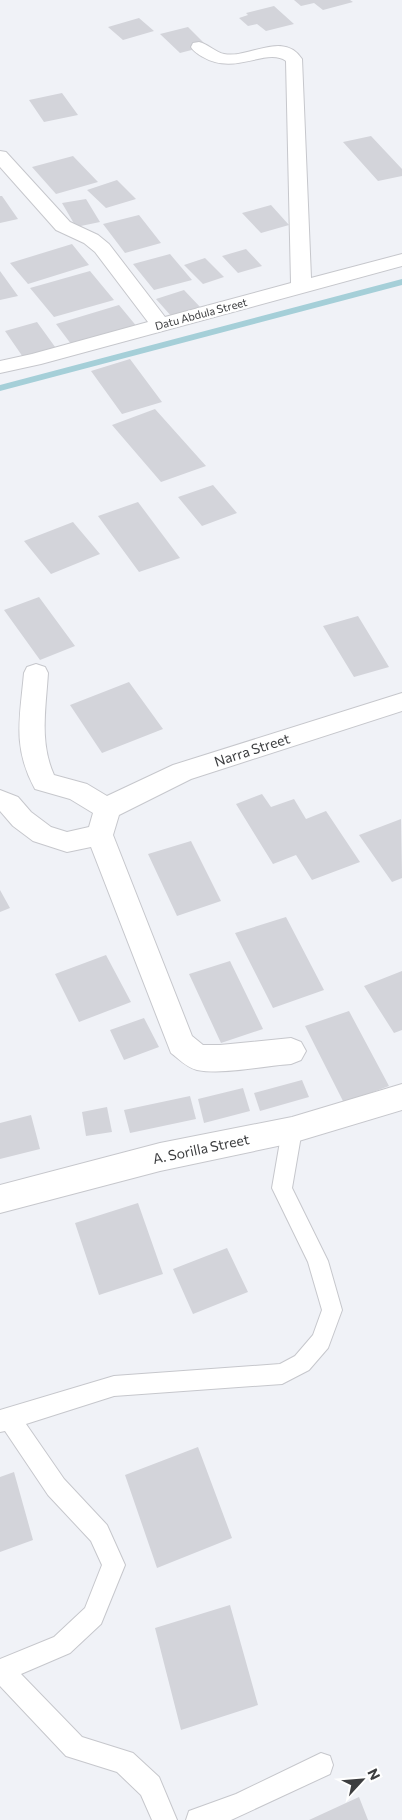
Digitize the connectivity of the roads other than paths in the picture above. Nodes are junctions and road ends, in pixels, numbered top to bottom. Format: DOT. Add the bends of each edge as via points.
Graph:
graph roads {
  1 [pos="199,48"];
  2 [pos="0,156"];
  3 [pos="402,260"];
  4 [pos="301,286"];
  5 [pos="160,325"];
  6 [pos="0,367"];
  7 [pos="36,673"];
  8 [pos="402,702"];
  9 [pos="44,782"];
  10 [pos="5,802"];
  11 [pos="103,822"];
  12 [pos="291,1051"];
  13 [pos="402,1097"];
  14 [pos="292,1130"];
  15 [pos="0,1199"];
  16 [pos="5,1420"];
  17 [pos="1,1671"];
  18 [pos="321,1765"];
  19 [pos="165,1820"];
  20 [pos="198,1820"];
  1 -- 4 [label="street" via="224,59 279,50 289,53 294,59"];
  2 -- 5 [label="street" via="64,226 102,248"];
  3 -- 4 [label="street, Datu Abdula Street"];
  4 -- 5 [label="street, Datu Abdula Street"];
  5 -- 6 [label="street, Datu Abdula Street"];
  7 -- 9 [label="street" via="32,740 36,764"];
  8 -- 11 [label="street, Narra Street" via="182,772 128,797"];
  9 -- 10 [label="street"];
  9 -- 11 [label="street" via="78,791"];
  10 -- 11 [label="street, Narra Street" via="42,834 67,842"];
  11 -- 12 [label="street" via="181,1044 196,1057 220,1058"];
  13 -- 14 [label="street, A. Sorilla Street"];
  14 -- 15 [label="street, A. Sorilla Street" via="160,1157"];
  14 -- 16 [label="lane" via="282,1188 318,1261 332,1310 321,1341 302,1363 282,1374 114,1386"];
  16 -- 17 [label="lane" via="56,1487 99,1533 114,1565 93,1616 62,1645"];
  17 -- 19 [label="lane" via="75,1747 124,1762 150,1786"];
  18 -- 20 [label="lane" via="241,1804"];
}
